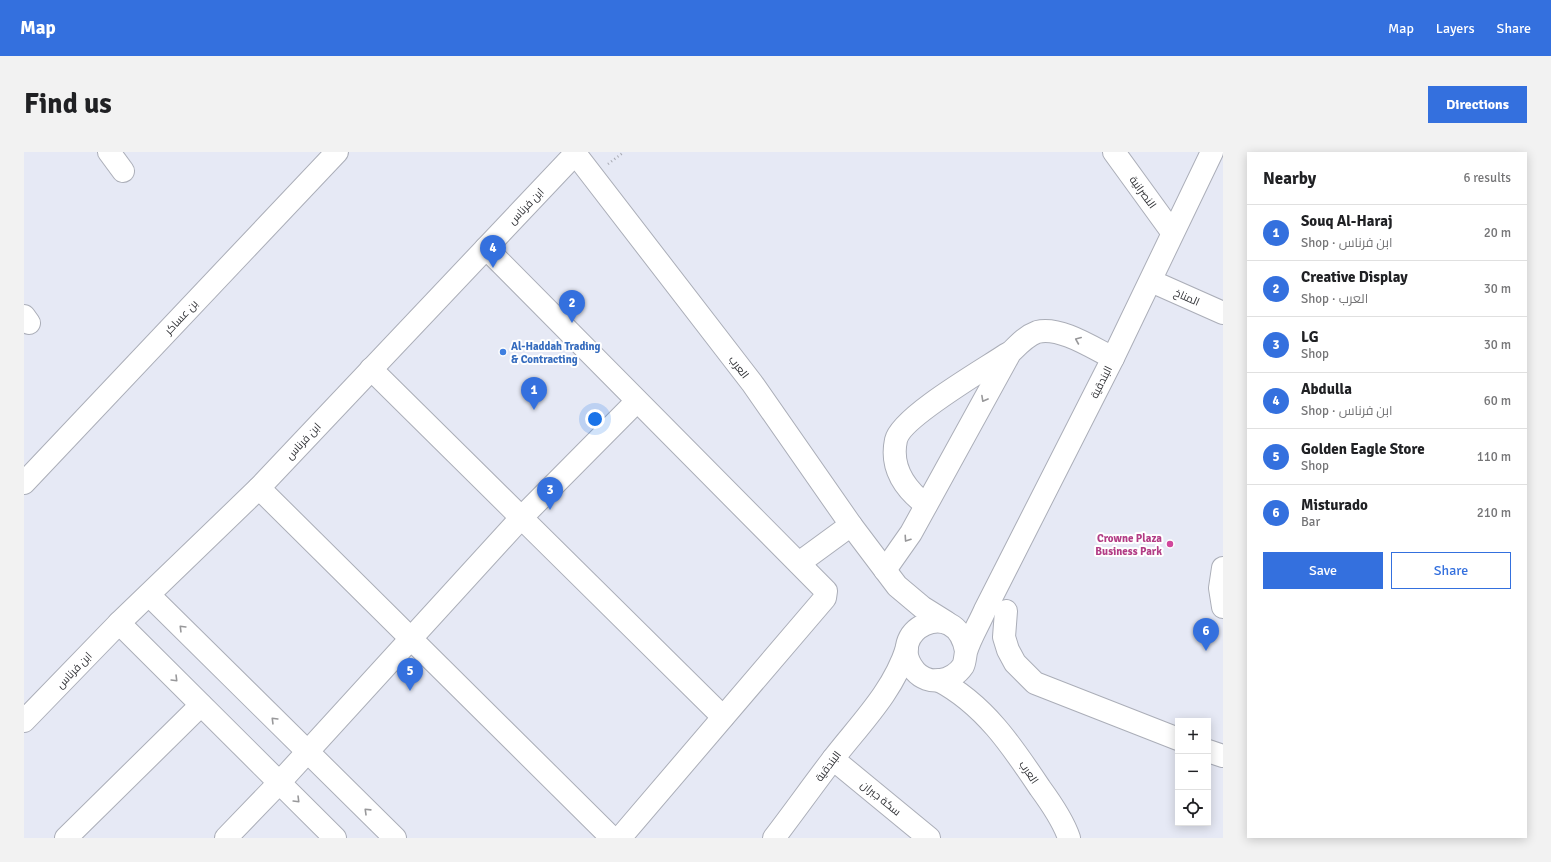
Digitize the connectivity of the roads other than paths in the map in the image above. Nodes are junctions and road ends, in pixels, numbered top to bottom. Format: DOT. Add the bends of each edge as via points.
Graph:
graph roads {
  1 [pos="110,152"];
  2 [pos="338,152"];
  3 [pos="1114,152"];
  4 [pos="1212,152"];
  5 [pos="575,153"];
  6 [pos="123,171"];
  7 [pos="1172,232"];
  8 [pos="486,248"];
  9 [pos="1151,281"];
  10 [pos="1223,313"];
  11 [pos="1010,353"];
  12 [pos="1113,358"];
  13 [pos="371,369"];
  14 [pos="636,401"];
  15 [pos="24,483"];
  16 [pos="259,488"];
  17 [pos="926,505"];
  18 [pos="521,518"];
  19 [pos="851,525"];
  20 [pos="799,563"];
  21 [pos="1223,568"];
  22 [pos="891,578"];
  23 [pos="149,595"];
  24 [pos="1223,607"];
  25 [pos="995,610"];
  26 [pos="119,623"];
  27 [pos="950,624"];
  28 [pos="411,638"];
  29 [pos="910,640"];
  30 [pos="965,658"];
  31 [pos="932,680"];
  32 [pos="884,696"];
  33 [pos="201,705"];
  34 [pos="982,711"];
  35 [pos="723,717"];
  36 [pos="24,721"];
  37 [pos="1175,738"];
  38 [pos="306,751"];
  39 [pos="1211,751"];
  40 [pos="1223,756"];
  41 [pos="833,759"];
  42 [pos="279,783"];
  43 [pos="66,838"];
  44 [pos="226,838"];
  45 [pos="335,838"];
  46 [pos="395,838"];
  47 [pos="612,838"];
  48 [pos="620,838"];
  49 [pos="774,838"];
  50 [pos="929,838"];
  51 [pos="1069,838"];
  1 -- 6 [label="street"];
  2 -- 15 [label="street, بن عساكر"];
  3 -- 7 [label="street, النصرانية"];
  4 -- 7 [label="street, البندقية"];
  5 -- 8 [label="street, ابن فرناس"];
  5 -- 19 [label="street, العرب" via="752,383"];
  7 -- 9 [label="street, البندقية"];
  8 -- 13 [label="street, ابن فرناس"];
  8 -- 14 [label="street"];
  9 -- 10 [label="street, المناخ"];
  9 -- 12 [label="street, البندقية"];
  12 -- 11 [label="street, one-way" via="1079,340 1048,331 1037,332"];
  11 -- 17 [label="street, one-way"];
  11 -- 17 [label="street" via="920,412 905,425 896,439 895,459 899,477 912,494"];
  12 -- 25 [label="street, البندقية"];
  13 -- 16 [label="street, ابن فرناس"];
  13 -- 18 [label="street"];
  14 -- 18 [label="street"];
  14 -- 20 [label="street"];
  16 -- 23 [label="street, ابن فرناس"];
  16 -- 28 [label="street"];
  17 -- 22 [label="street, one-way"];
  18 -- 28 [label="street"];
  18 -- 35 [label="street"];
  19 -- 20 [label="street"];
  19 -- 22 [label="street, العرب"];
  20 -- 35 [label="street" via="824,589 826,596"];
  21 -- 24 [label="street" via="1220,588"];
  22 -- 27 [label="street, العرب" via="922,607"];
  22 -- 29 [label="street, العرب" via="912,618"];
  23 -- 26 [label="street, ابن فرناس"];
  38 -- 23 [label="street, one-way"];
  25 -- 27 [label="street"];
  25 -- 30 [label="street, البندقية"];
  25 -- 37 [label="street" via="1015,663 1035,683"];
  26 -- 33 [label="street, one-way"];
  26 -- 36 [label="street, ابن فرناس"];
  27 -- 29 [label="street" via="929,622"];
  27 -- 30 [label="street" via="960,632 964,641"];
  28 -- 38 [label="street"];
  28 -- 47 [label="street"];
  29 -- 31 [label="street" via="907,658 911,666 917,674"];
  29 -- 32 [label="street, البندقية" via="902,662"];
  30 -- 31 [label="street" via="952,676"];
  30 -- 34 [label="street, العرب"];
  31 -- 32 [label="street, البندقية" via="911,682"];
  31 -- 34 [label="street, العرب" via="952,688"];
  32 -- 41 [label="street, البندقية"];
  33 -- 42 [label="street"];
  33 -- 43 [label="street"];
  34 -- 51 [label="street, العرب" via="1016,752 1054,809"];
  35 -- 48 [label="street"];
  38 -- 42 [label="street"];
  46 -- 38 [label="street, one-way"];
  39 -- 40 [label="street"];
  41 -- 49 [label="street, البندقية"];
  41 -- 50 [label="street, سكة جبران"];
  42 -- 44 [label="street"];
  42 -- 45 [label="street, one-way"];
}
